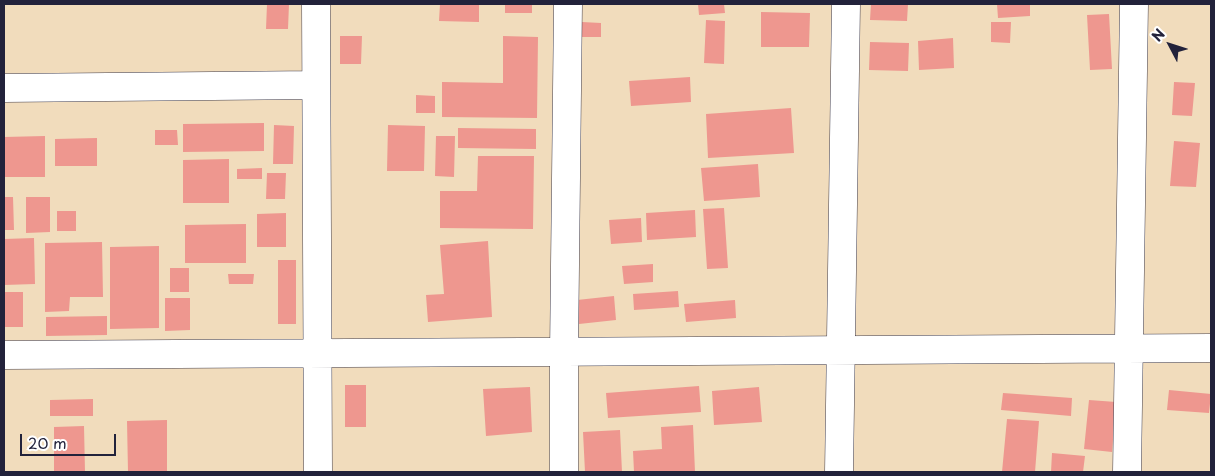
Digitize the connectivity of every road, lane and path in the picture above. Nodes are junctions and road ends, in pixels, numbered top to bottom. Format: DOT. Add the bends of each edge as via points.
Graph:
graph roads {
  1 [pos="316,4"];
  2 [pos="568,4"];
  3 [pos="846,4"];
  4 [pos="1134,4"];
  5 [pos="316,85"];
  6 [pos="4,88"];
  7 [pos="1128,348"];
  8 [pos="1211,348"];
  9 [pos="841,350"];
  10 [pos="564,352"];
  11 [pos="317,354"];
  12 [pos="4,355"];
  13 [pos="318,472"];
  14 [pos="564,472"];
  15 [pos="839,472"];
  16 [pos="1127,472"];
  1 -- 5 [label="street"];
  2 -- 10 [label="street"];
  3 -- 9 [label="street"];
  4 -- 7 [label="street"];
  5 -- 6 [label="street"];
  5 -- 11 [label="street"];
  7 -- 8 [label="street"];
  7 -- 9 [label="street"];
  7 -- 16 [label="street"];
  9 -- 10 [label="street"];
  9 -- 15 [label="street"];
  10 -- 11 [label="street"];
  10 -- 14 [label="street"];
  11 -- 12 [label="street"];
  11 -- 13 [label="street"];
}
